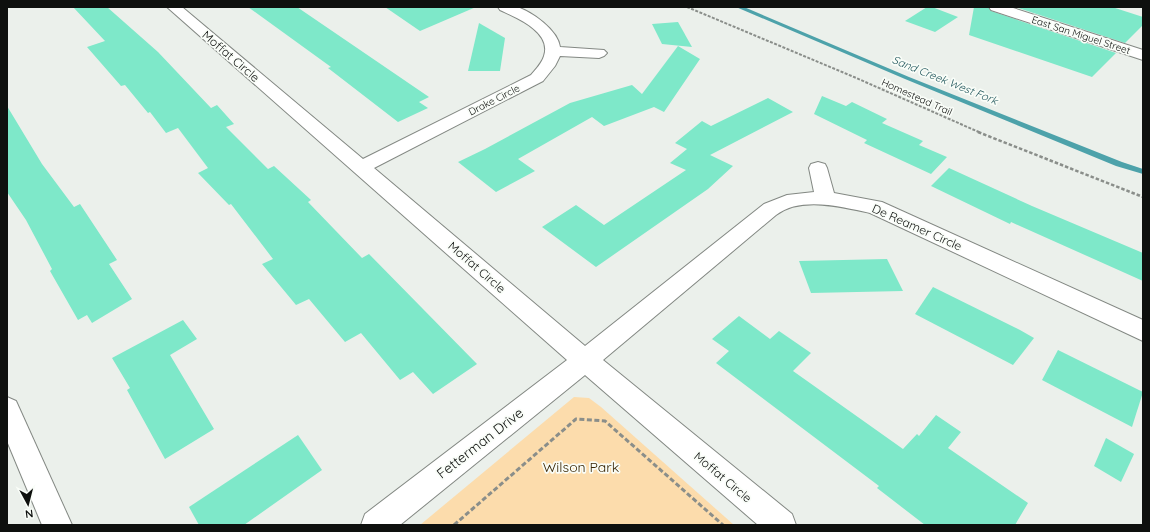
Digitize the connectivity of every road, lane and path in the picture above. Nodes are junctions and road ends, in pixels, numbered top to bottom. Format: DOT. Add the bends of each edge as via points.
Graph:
graph roads {
  1 [pos="174,7"];
  2 [pos="505,7"];
  3 [pos="687,7"];
  4 [pos="996,7"];
  5 [pos="553,51"];
  6 [pos="599,53"];
  7 [pos="1143,55"];
  8 [pos="362,168"];
  9 [pos="818,168"];
  10 [pos="1143,197"];
  11 [pos="826,199"];
  12 [pos="1143,331"];
  13 [pos="585,360"];
  14 [pos="7,409"];
  15 [pos="57,525"];
  16 [pos="376,525"];
  17 [pos="454,525"];
  18 [pos="723,525"];
  19 [pos="780,525"];
  1 -- 8 [label="street, Moffat Circle"];
  2 -- 5 [label="street" via="541,27 549,37"];
  3 -- 10 [label="path, Homestead Trail" via="1000,142"];
  4 -- 7 [label="street, East San Miguel Street"];
  5 -- 6 [label="street"];
  5 -- 8 [label="street, Drake Circle" via="548,64 537,78"];
  8 -- 13 [label="street, Moffat Circle"];
  9 -- 11 [label="street"];
  11 -- 12 [label="street, De Reamer Circle" via="875,207"];
  11 -- 13 [label="street, De Reamer Circle" via="799,200 776,206"];
  13 -- 16 [label="street, Fetterman Drive"];
  13 -- 19 [label="street, Moffat Circle"];
  14 -- 15 [label="street"];
  17 -- 18 [label="path" via="576,419 605,421"];
}
